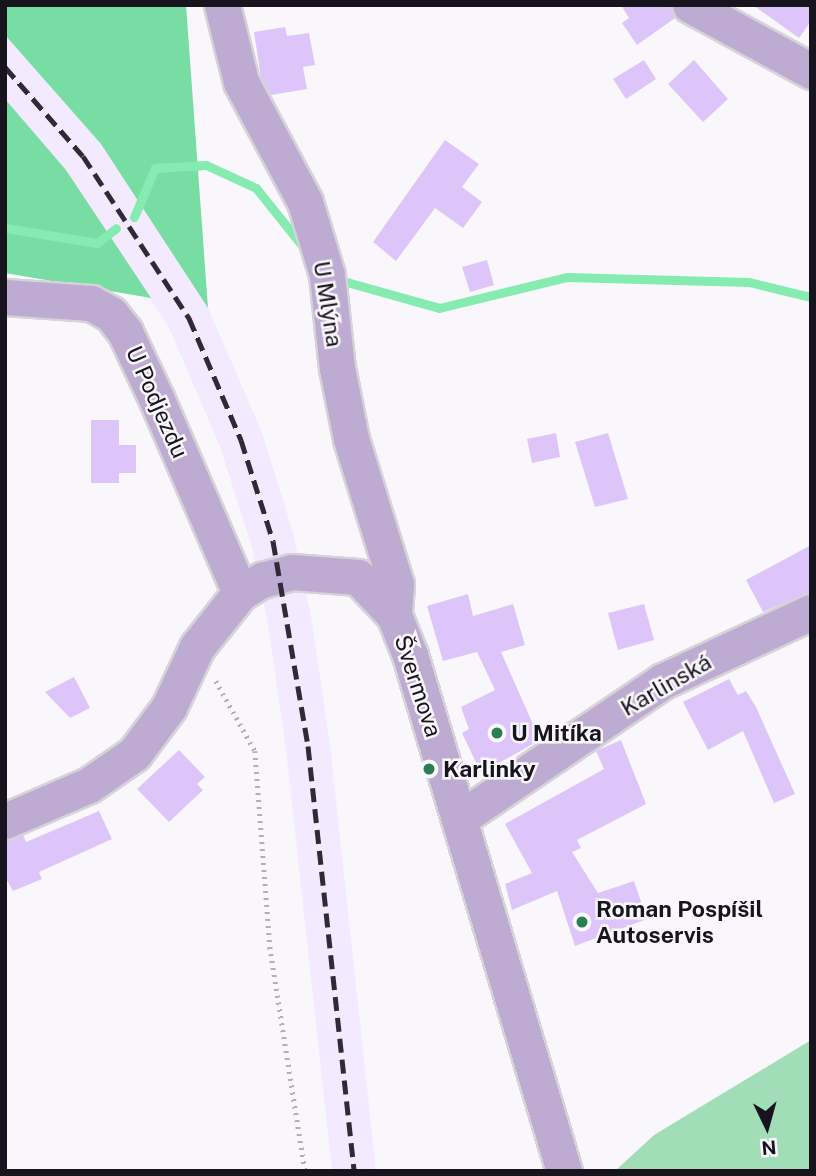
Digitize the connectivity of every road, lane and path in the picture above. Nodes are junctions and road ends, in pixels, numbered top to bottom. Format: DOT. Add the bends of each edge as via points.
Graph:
graph roads {
  1 [pos="222,5"];
  2 [pos="691,5"];
  3 [pos="811,71"];
  4 [pos="5,297"];
  5 [pos="240,593"];
  6 [pos="811,612"];
  7 [pos="394,615"];
  8 [pos="197,647"];
  9 [pos="459,819"];
  10 [pos="5,821"];
  11 [pos="305,1171"];
  12 [pos="564,1171"];
  1 -- 7 [label="street, U Mlýna" via="242,82 305,202 326,277 351,439 396,584"];
  2 -- 3 [label="street"];
  4 -- 5 [label="street, U Podjezdu" via="91,303 118,323 157,400"];
  5 -- 7 [label="street, Švermova" via="262,580 292,572 345,575 358,577"];
  5 -- 8 [label="street, Švermova"];
  6 -- 9 [label="street, Karlinská" via="663,681"];
  7 -- 9 [label="street, Švermova"];
  8 -- 10 [label="street, Švermova" via="169,707 134,754 89,785"];
  8 -- 11 [label="path" via="255,751 270,947"];
  9 -- 12 [label="street, Švermova"];
}
